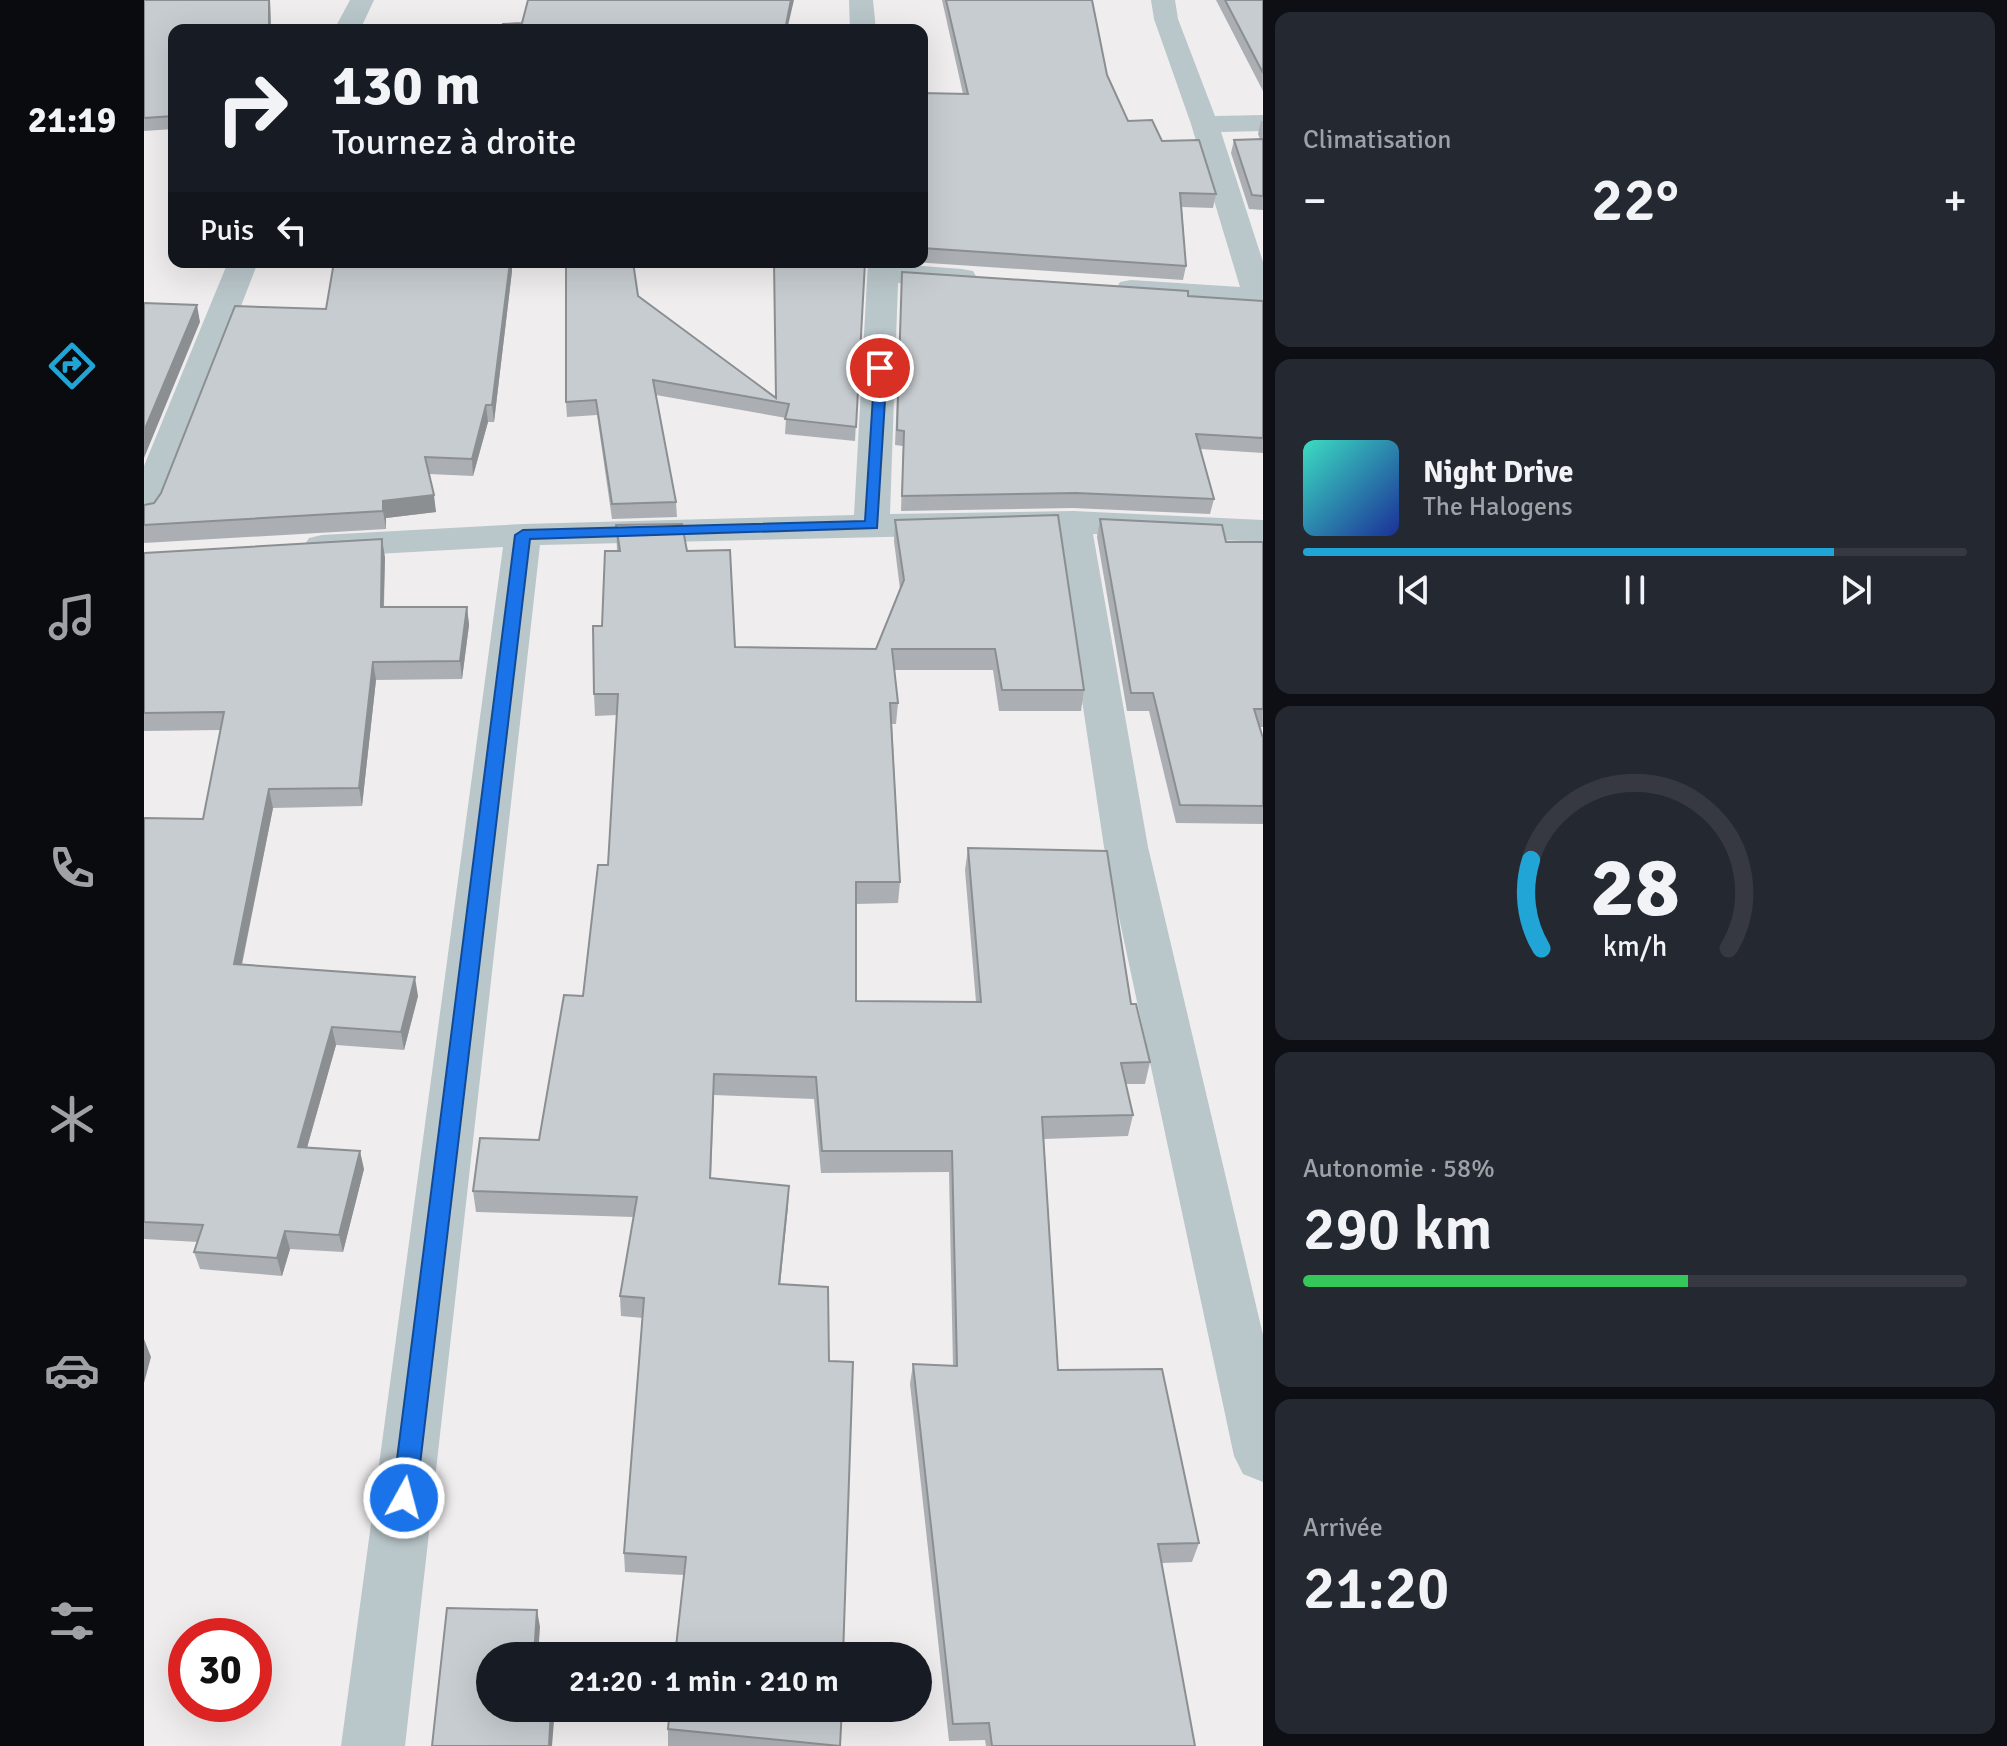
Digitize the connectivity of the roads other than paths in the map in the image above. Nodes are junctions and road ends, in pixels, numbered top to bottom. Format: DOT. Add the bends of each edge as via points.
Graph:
graph roads {
  1 [pos="362,0"];
  2 [pos="861,0"];
  3 [pos="1163,0"];
  4 [pos="350,24"];
  5 [pos="863,24"];
  6 [pos="1263,123"];
  7 [pos="1205,124"];
  8 [pos="241,268"];
  9 [pos="884,268"];
  10 [pos="994,280"];
  11 [pos="1103,288"];
  12 [pos="1261,298"];
  13 [pos="144,510"];
  14 [pos="1073,522"];
  15 [pos="872,525"];
  16 [pos="1263,531"];
  17 [pos="523,535"];
  18 [pos="286,549"];
  19 [pos="1246,1308"];
  20 [pos="1263,1456"];
  21 [pos="373,1746"];
  1 -- 4 [label="street"];
  2 -- 5 [label="street"];
  3 -- 7 [label="street"];
  6 -- 7 [label="street"];
  7 -- 12 [label="street"];
  8 -- 13 [label="street"];
  9 -- 10 [label="street"];
  9 -- 15 [label="street"];
  11 -- 12 [label="street"];
  14 -- 15 [label="street"];
  14 -- 16 [label="street"];
  14 -- 19 [label="street" via="1126,847"];
  15 -- 17 [label="street"];
  17 -- 18 [label="street"];
  17 -- 21 [label="street"];
  19 -- 20 [label="street"];
}
